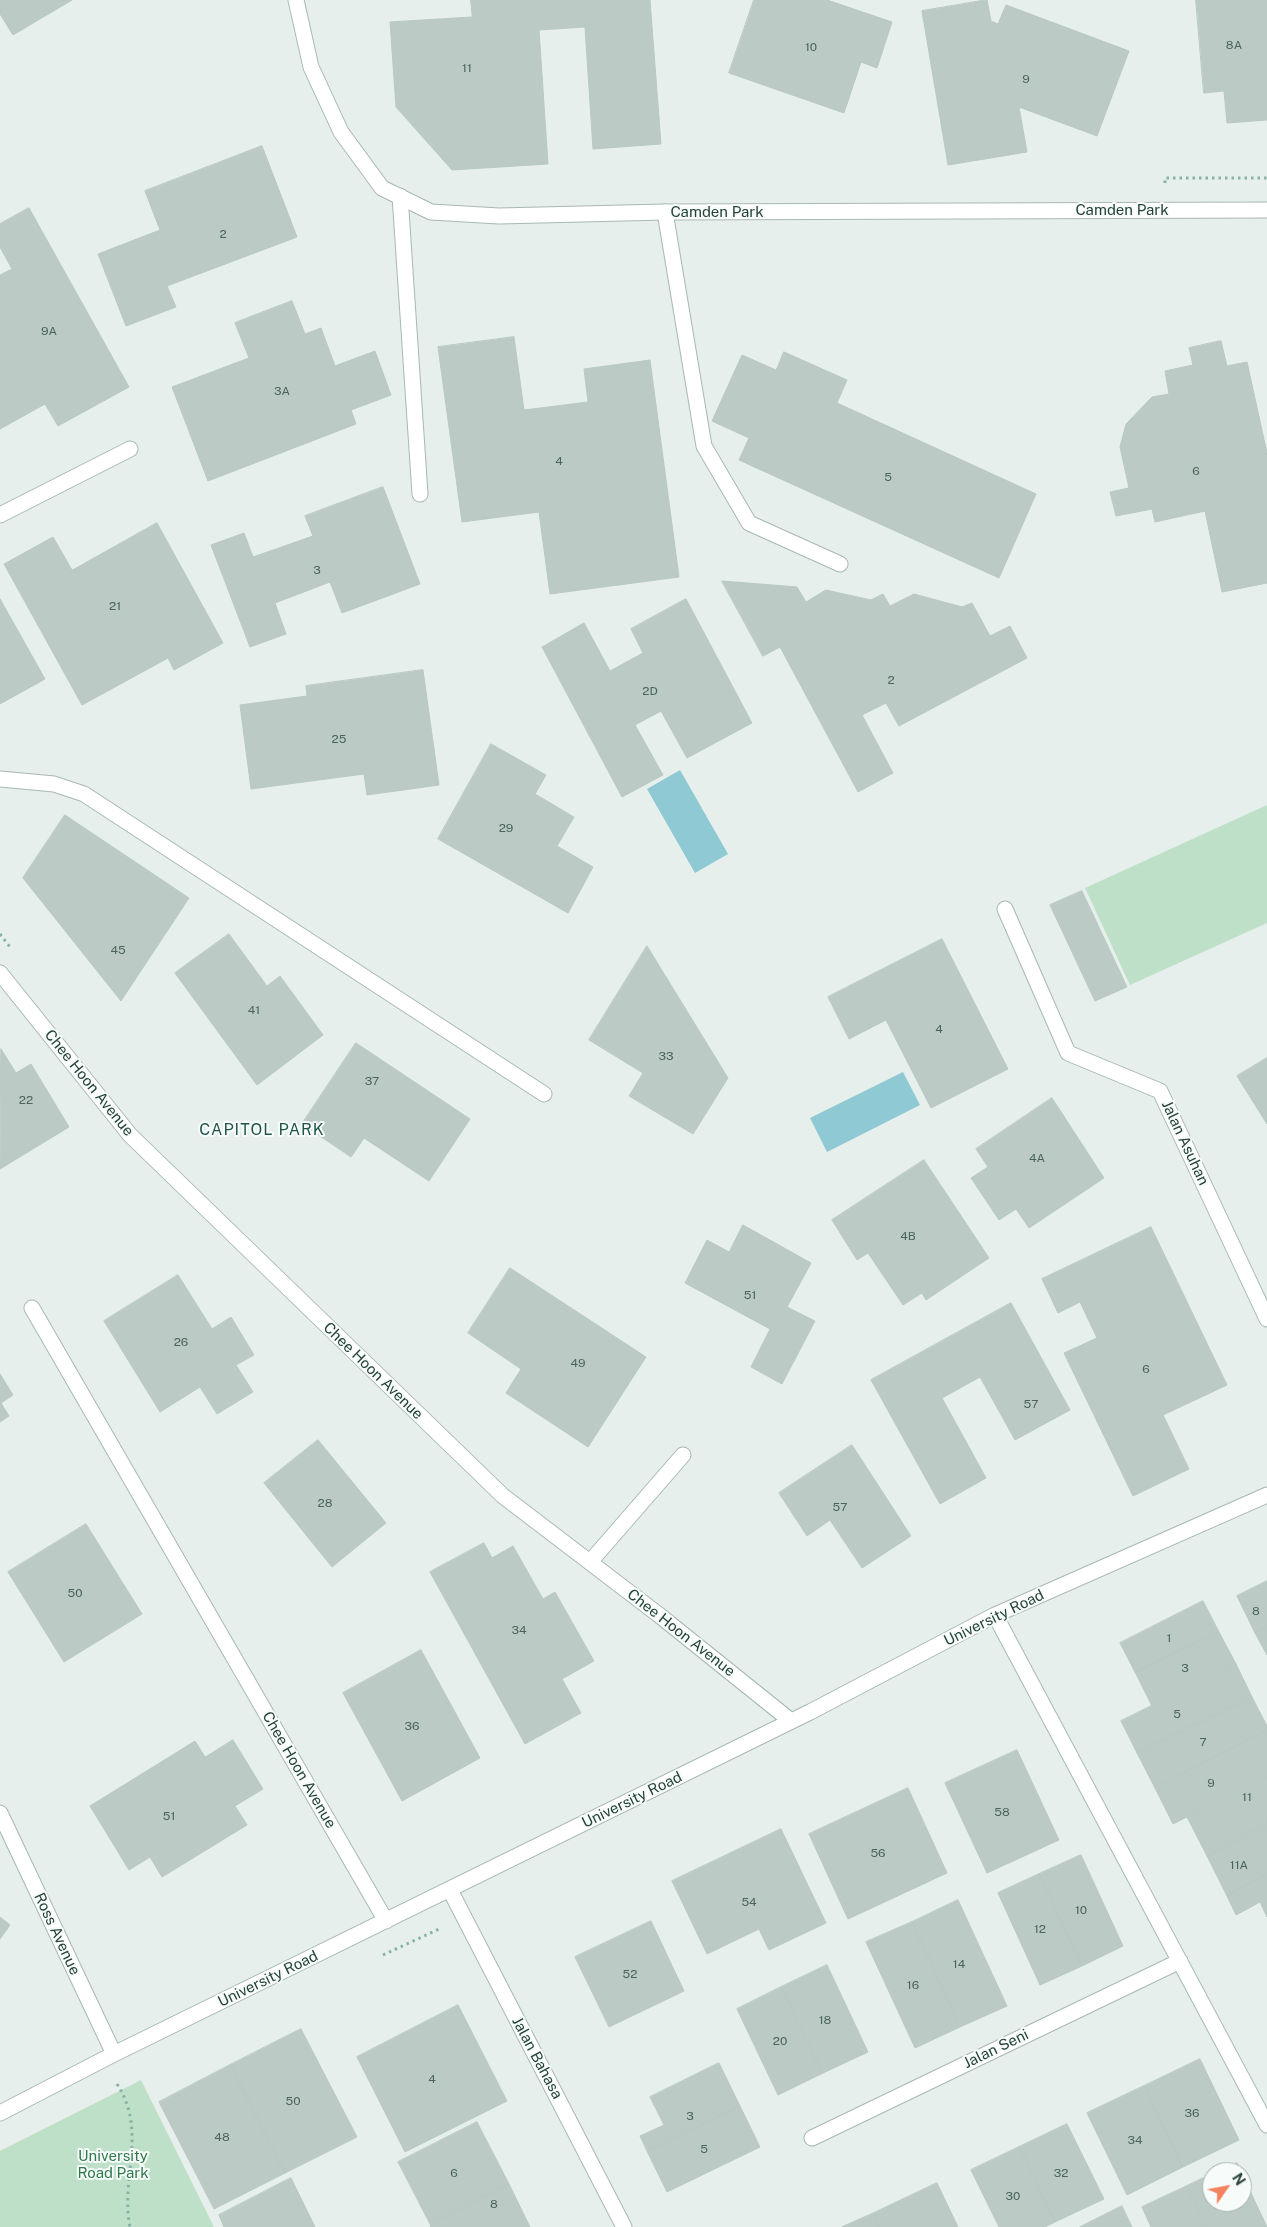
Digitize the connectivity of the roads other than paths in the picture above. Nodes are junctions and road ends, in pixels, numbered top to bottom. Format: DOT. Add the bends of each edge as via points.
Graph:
graph roads {
  1 [pos="296,0"];
  2 [pos="400,196"];
  3 [pos="1267,210"];
  4 [pos="665,212"];
  5 [pos="130,449"];
  6 [pos="420,494"];
  7 [pos="0,515"];
  8 [pos="840,564"];
  9 [pos="0,779"];
  10 [pos="1005,909"];
  11 [pos="0,973"];
  12 [pos="544,1094"];
  13 [pos="32,1308"];
  14 [pos="1267,1319"];
  15 [pos="683,1455"];
  16 [pos="1267,1495"];
  17 [pos="590,1562"];
  18 [pos="995,1615"];
  19 [pos="791,1721"];
  20 [pos="0,1813"];
  21 [pos="450,1890"];
  22 [pos="386,1921"];
  23 [pos="1180,1960"];
  24 [pos="114,2054"];
  25 [pos="0,2113"];
  26 [pos="1267,2125"];
  27 [pos="812,2138"];
  28 [pos="624,2227"];
  1 -- 2 [label="street, Camden Park" via="311,67 341,132 382,188"];
  2 -- 4 [label="street, Camden Park" via="431,212 499,216"];
  2 -- 6 [label="street"];
  3 -- 4 [label="street, Camden Park"];
  4 -- 8 [label="street" via="704,446 749,523"];
  5 -- 7 [label="street"];
  9 -- 12 [label="street" via="54,784 84,794"];
  10 -- 14 [label="street, Jalan Asuhan" via="1068,1053 1160,1091"];
  11 -- 17 [label="street, Chee Hoon Avenue" via="130,1135 503,1496"];
  13 -- 22 [label="street, Chee Hoon Avenue"];
  15 -- 17 [label="street"];
  16 -- 18 [label="street, University Road"];
  17 -- 19 [label="street, Chee Hoon Avenue"];
  18 -- 19 [label="street, University Road"];
  18 -- 23 [label="street"];
  19 -- 21 [label="street, University Road"];
  20 -- 24 [label="street, Ross Avenue"];
  21 -- 22 [label="street, University Road"];
  21 -- 28 [label="street, Jalan Bahasa"];
  22 -- 24 [label="street, University Road"];
  23 -- 26 [label="street"];
  23 -- 27 [label="street, Jalan Seni"];
  24 -- 25 [label="street, University Road"];
}
